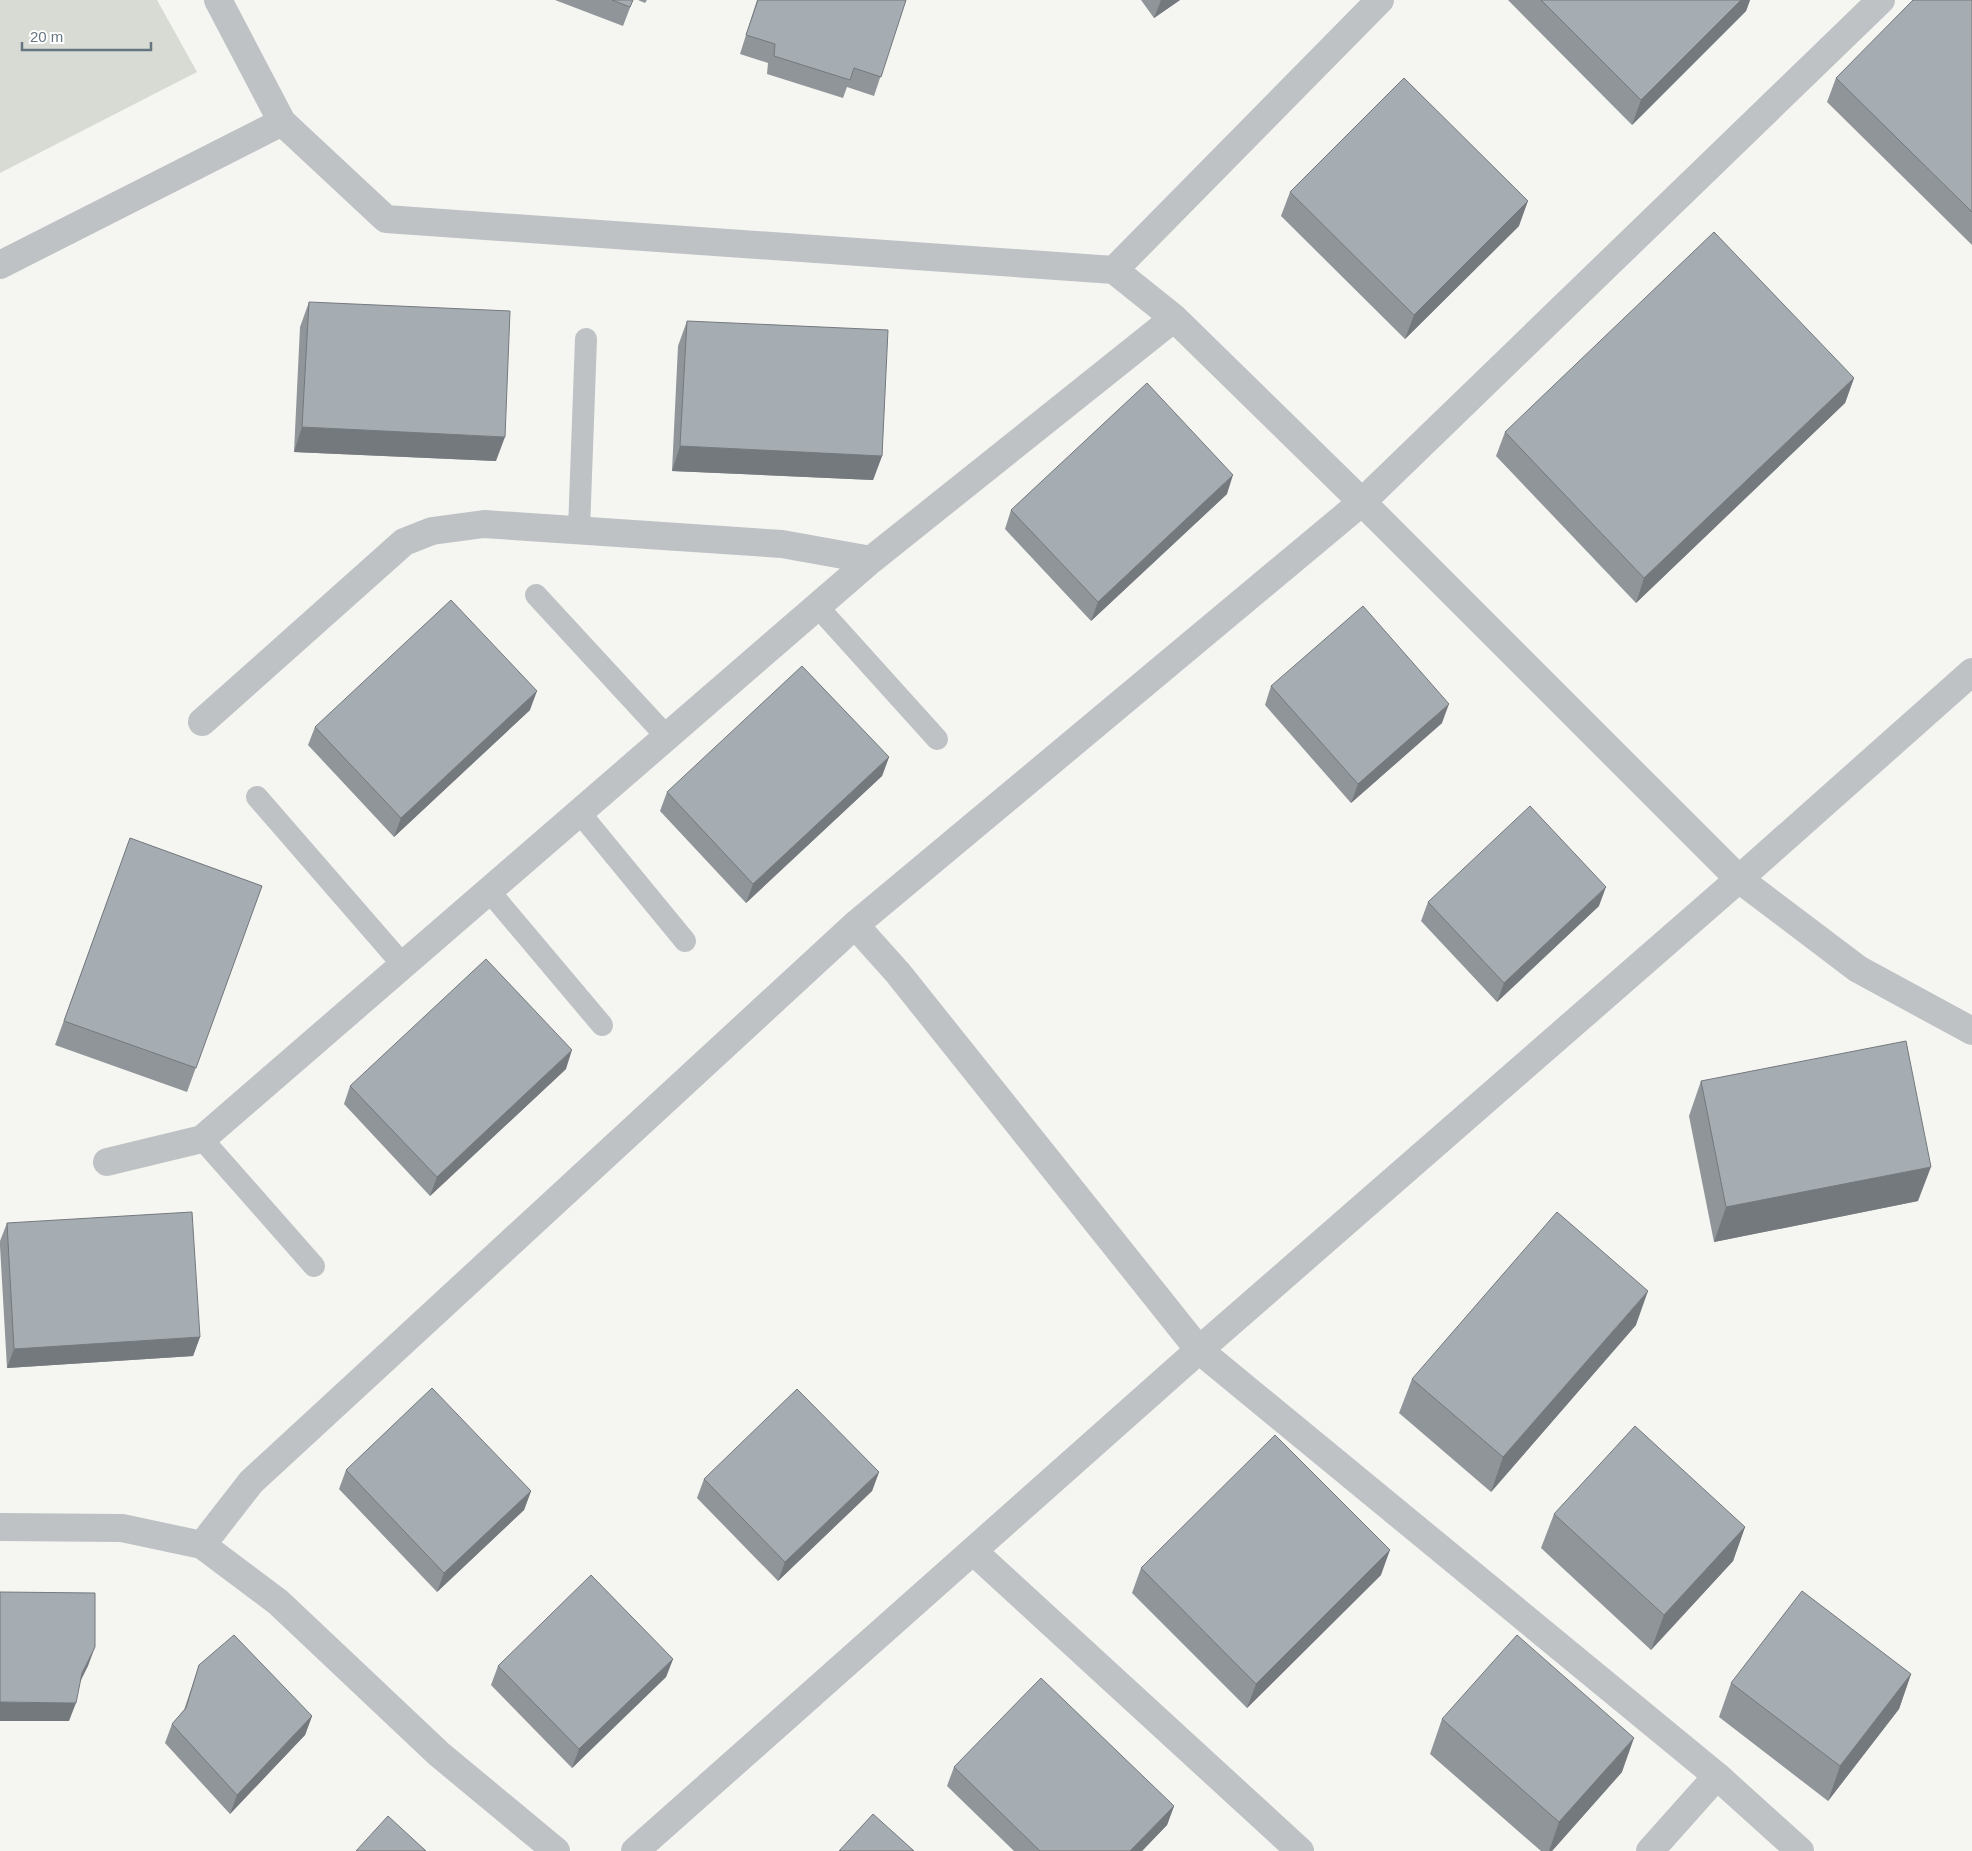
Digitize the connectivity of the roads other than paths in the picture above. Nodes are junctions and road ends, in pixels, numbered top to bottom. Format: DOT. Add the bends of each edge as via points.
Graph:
graph roads {
  1 [pos="1380,0"];
  2 [pos="1881,0"];
  3 [pos="224,2"];
  4 [pos="282,122"];
  5 [pos="0,265"];
  6 [pos="1114,270"];
  7 [pos="1174,318"];
  8 [pos="586,339"];
  9 [pos="1362,502"];
  10 [pos="579,530"];
  11 [pos="871,560"];
  12 [pos="536,595"];
  13 [pos="816,606"];
  14 [pos="1972,672"];
  15 [pos="202,722"];
  16 [pos="667,737"];
  17 [pos="937,739"];
  18 [pos="257,797"];
  19 [pos="579,812"];
  20 [pos="1739,879"];
  21 [pos="489,891"];
  22 [pos="855,924"];
  23 [pos="684,941"];
  24 [pos="404,965"];
  25 [pos="602,1025"];
  26 [pos="1972,1031"];
  27 [pos="202,1139"];
  28 [pos="107,1162"];
  29 [pos="314,1266"];
  30 [pos="1199,1350"];
  31 [pos="0,1527"];
  32 [pos="202,1545"];
  33 [pos="974,1552"];
  34 [pos="1717,1776"];
  35 [pos="556,1851"];
  36 [pos="635,1851"];
  37 [pos="1300,1851"];
  38 [pos="1650,1851"];
  39 [pos="1800,1851"];
  1 -- 6 [label="street"];
  2 -- 9 [label="street"];
  3 -- 4 [label="street"];
  4 -- 5 [label="street"];
  4 -- 6 [label="street" via="386,219"];
  6 -- 7 [label="street"];
  7 -- 9 [label="street"];
  7 -- 11 [label="street"];
  8 -- 10 [label="lane"];
  9 -- 20 [label="street"];
  9 -- 22 [label="street"];
  10 -- 11 [label="street" via="782,544"];
  10 -- 15 [label="street" via="484,524 432,530 404,542"];
  11 -- 13 [label="street"];
  12 -- 16 [label="lane"];
  13 -- 16 [label="street"];
  13 -- 17 [label="lane"];
  14 -- 20 [label="street"];
  16 -- 19 [label="street"];
  18 -- 24 [label="lane"];
  19 -- 21 [label="street"];
  19 -- 23 [label="lane"];
  20 -- 26 [label="street" via="1858,969"];
  20 -- 30 [label="street"];
  21 -- 24 [label="street"];
  21 -- 25 [label="lane"];
  22 -- 30 [label="street" via="898,972"];
  22 -- 32 [label="street" via="251,1482"];
  24 -- 27 [label="street"];
  27 -- 28 [label="street"];
  27 -- 29 [label="lane"];
  30 -- 33 [label="street"];
  30 -- 34 [label="street"];
  31 -- 32 [label="street" via="122,1528"];
  32 -- 35 [label="street" via="278,1602 439,1754"];
  33 -- 36 [label="street"];
  33 -- 37 [label="street"];
  34 -- 38 [label="street"];
  34 -- 39 [label="street"];
}
